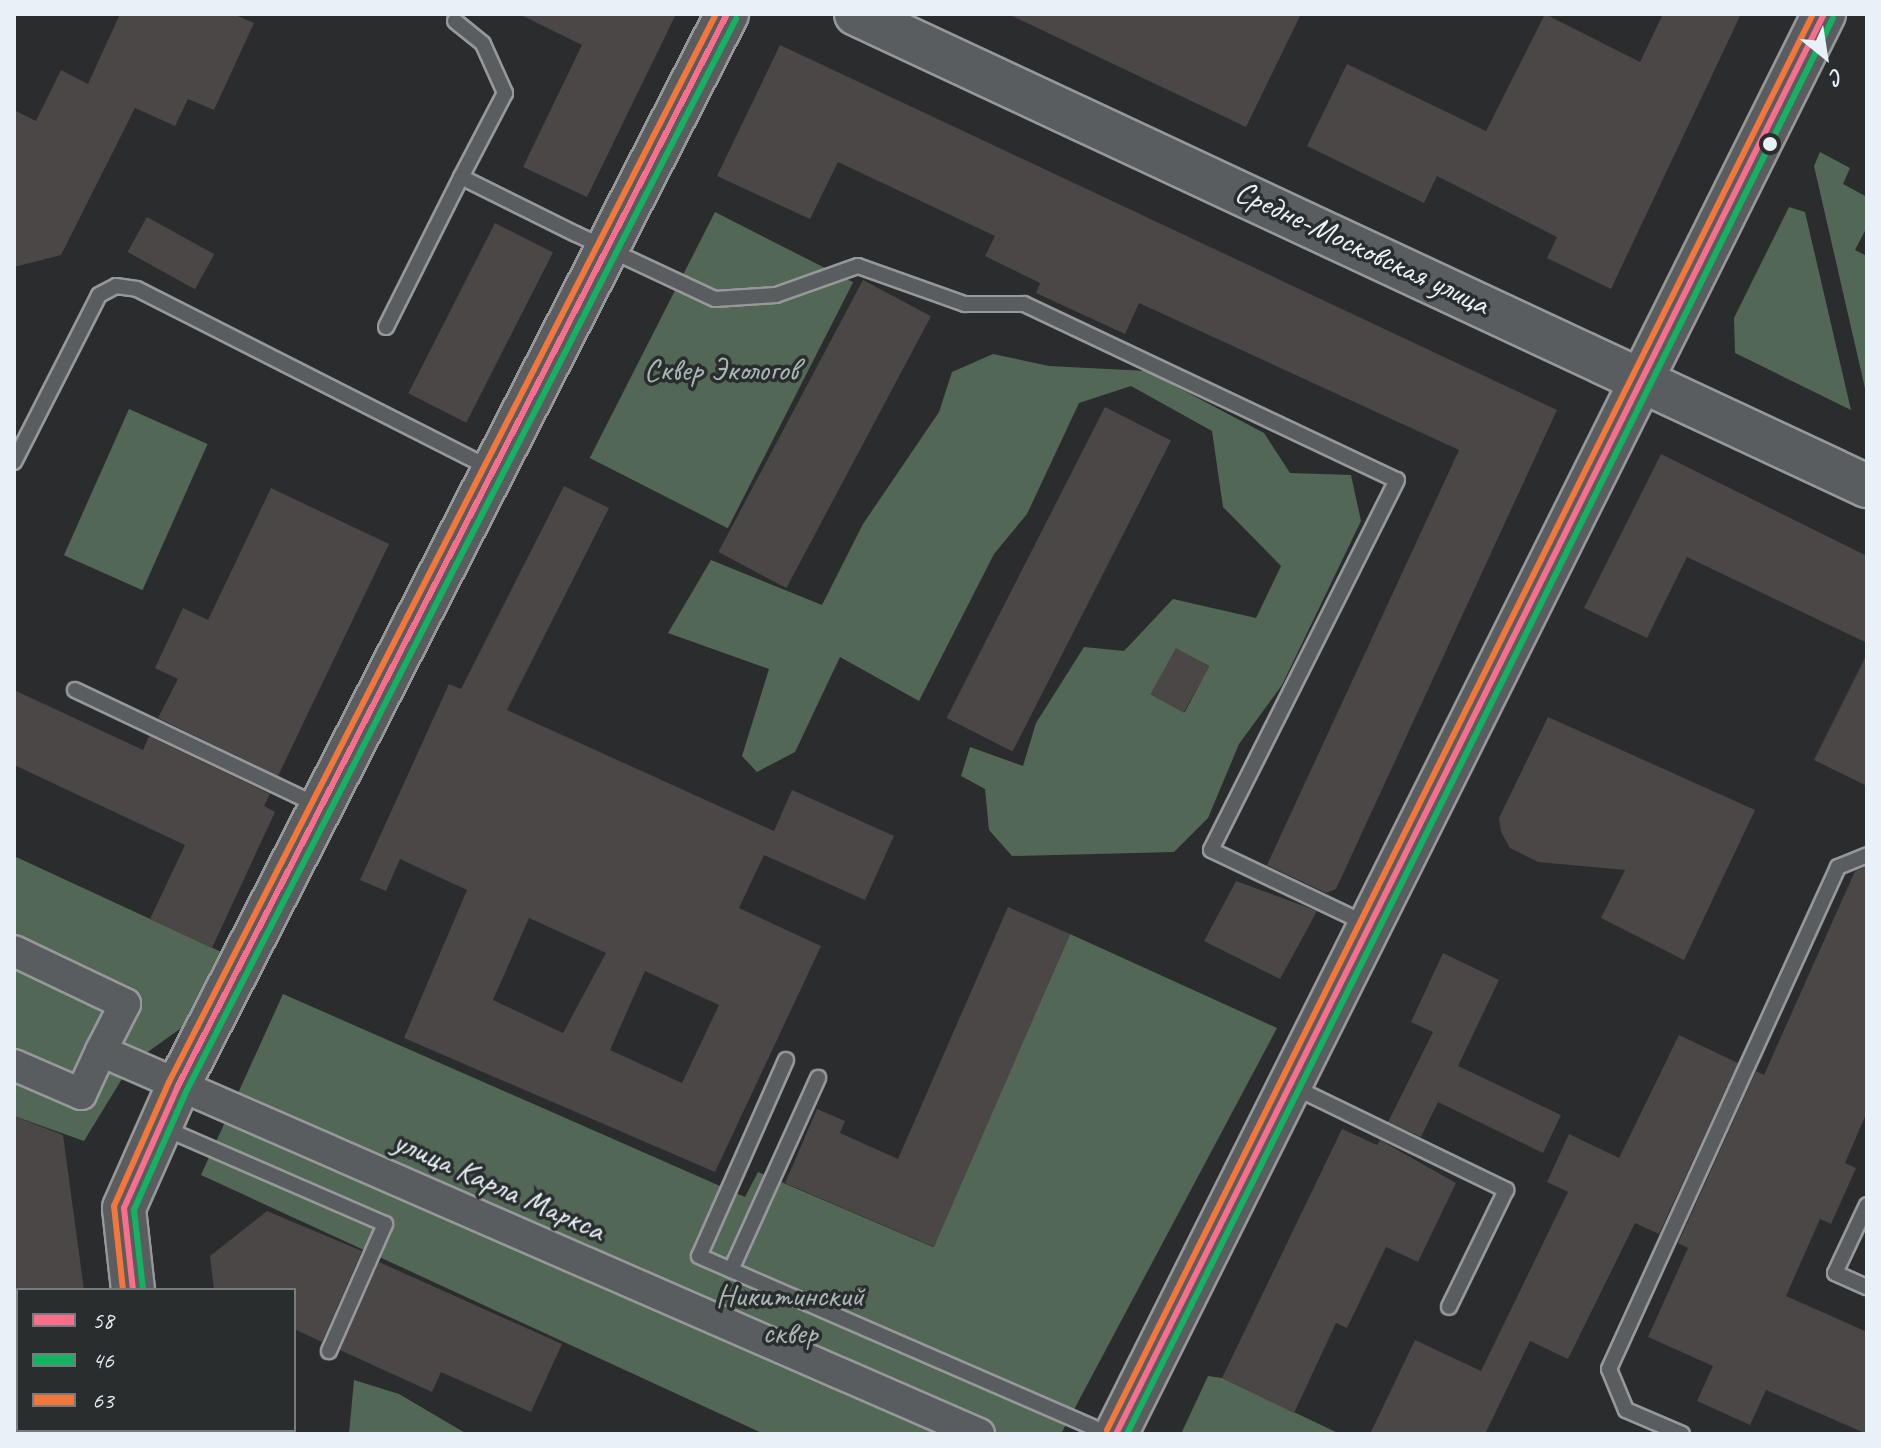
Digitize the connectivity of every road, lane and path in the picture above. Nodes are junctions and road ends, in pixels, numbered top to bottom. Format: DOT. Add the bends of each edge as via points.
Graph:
graph roads {
  1 [pos="727,14"];
  2 [pos="856,14"];
  3 [pos="1824,14"];
  4 [pos="455,21"];
  5 [pos="461,177"];
  6 [pos="606,249"];
  7 [pos="386,327"];
  8 [pos="1644,378"];
  9 [pos="14,462"];
  10 [pos="494,470"];
  11 [pos="1867,486"];
  12 [pos="75,690"];
  13 [pos="321,807"];
  14 [pos="1867,855"];
  15 [pos="1374,927"];
  16 [pos="14,951"];
  17 [pos="101,1051"];
  18 [pos="786,1060"];
  19 [pos="14,1065"];
  20 [pos="818,1078"];
  21 [pos="178,1086"];
  22 [pos="1294,1087"];
  23 [pos="160,1126"];
  24 [pos="1867,1205"];
  25 [pos="731,1270"];
  26 [pos="1867,1287"];
  27 [pos="133,1288"];
  28 [pos="1449,1307"];
  29 [pos="329,1351"];
  30 [pos="979,1434"];
  31 [pos="1109,1434"];
  32 [pos="1116,1434"];
  33 [pos="1682,1434"];
  1 -- 6 [label="street"];
  2 -- 8 [label="street, Средне-Московская улица"];
  3 -- 8 [label="street"];
  4 -- 5 [label="lane" via="483,44 505,93"];
  5 -- 6 [label="lane"];
  5 -- 7 [label="lane"];
  6 -- 10 [label="street"];
  6 -- 15 [label="lane" via="715,299 776,295 858,266 965,304 1024,304 1397,480 1211,850"];
  8 -- 11 [label="street, Средне-Московская улица"];
  8 -- 15 [label="street"];
  9 -- 10 [label="lane" via="99,295 116,286 137,289"];
  10 -- 13 [label="street"];
  12 -- 13 [label="lane"];
  13 -- 21 [label="street"];
  14 -- 33 [label="lane" via="1838,867 1609,1369 1626,1410"];
  15 -- 22 [label="street"];
  16 -- 17 [label="street" via="125,1004"];
  17 -- 19 [label="street" via="81,1094"];
  17 -- 21 [label="street, улица Карла Маркса"];
  18 -- 25 [label="lane" via="699,1256"];
  20 -- 25 [label="lane"];
  21 -- 23 [label="street"];
  21 -- 30 [label="street, улица Карла Маркса"];
  22 -- 28 [label="lane" via="1506,1190"];
  22 -- 32 [label="street"];
  23 -- 27 [label="street" via="124,1208"];
  23 -- 29 [label="lane" via="385,1224"];
  24 -- 26 [label="lane" via="1835,1273"];
  25 -- 31 [label="lane"];
}
